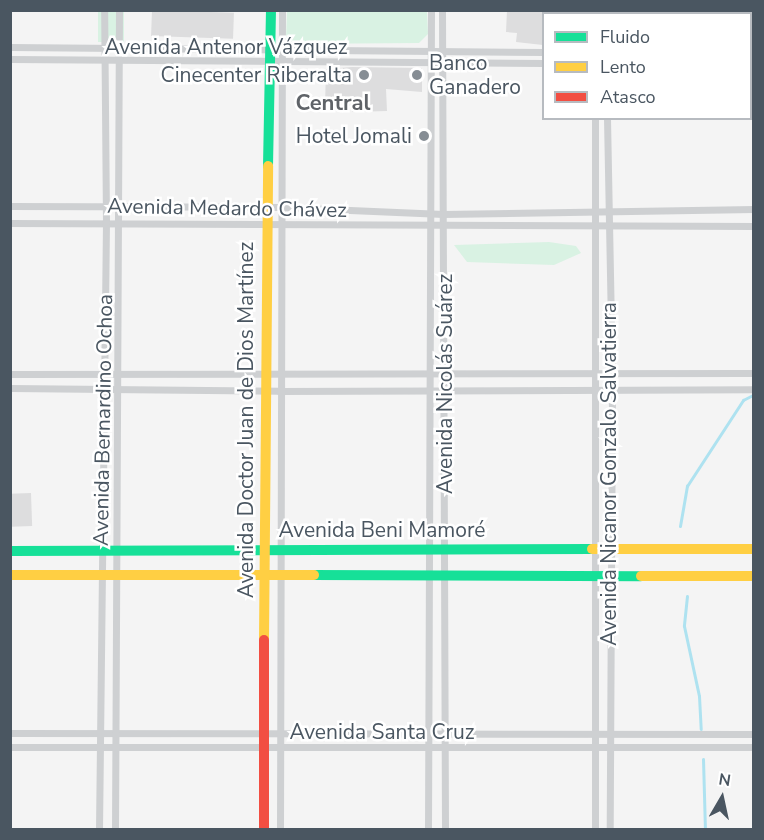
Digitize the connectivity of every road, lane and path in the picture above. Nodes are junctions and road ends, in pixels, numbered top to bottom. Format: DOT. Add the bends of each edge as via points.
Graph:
graph roads {
  1 [pos="104,10"];
  2 [pos="119,10"];
  3 [pos="271,10"];
  4 [pos="282,10"];
  5 [pos="431,10"];
  6 [pos="442,10"];
  7 [pos="10,47"];
  8 [pos="105,47"];
  9 [pos="119,47"];
  10 [pos="277,47"];
  11 [pos="431,49"];
  12 [pos="441,49"];
  13 [pos="542,52"];
  14 [pos="10,59"];
  15 [pos="431,59"];
  16 [pos="441,59"];
  17 [pos="105,60"];
  18 [pos="119,60"];
  19 [pos="271,60"];
  20 [pos="282,60"];
  21 [pos="542,63"];
  22 [pos="595,120"];
  23 [pos="607,120"];
  24 [pos="10,206"];
  25 [pos="106,206"];
  26 [pos="119,206"];
  27 [pos="267,207"];
  28 [pos="280,207"];
  29 [pos="753,209"];
  30 [pos="606,210"];
  31 [pos="596,211"];
  32 [pos="429,213"];
  33 [pos="443,214"];
  34 [pos="106,222"];
  35 [pos="119,222"];
  36 [pos="10,223"];
  37 [pos="266,224"];
  38 [pos="280,224"];
  39 [pos="606,224"];
  40 [pos="596,225"];
  41 [pos="444,226"];
  42 [pos="753,226"];
  43 [pos="429,227"];
  44 [pos="430,372"];
  45 [pos="444,372"];
  46 [pos="596,372"];
  47 [pos="611,372"];
  48 [pos="753,373"];
  49 [pos="10,374"];
  50 [pos="103,375"];
  51 [pos="117,376"];
  52 [pos="264,376"];
  53 [pos="279,376"];
  54 [pos="10,388"];
  55 [pos="103,388"];
  56 [pos="117,388"];
  57 [pos="429,388"];
  58 [pos="597,388"];
  59 [pos="444,389"];
  60 [pos="612,389"];
  61 [pos="753,389"];
  62 [pos="264,391"];
  63 [pos="279,392"];
  64 [pos="102,548"];
  65 [pos="117,548"];
  66 [pos="430,548"];
  67 [pos="446,549"];
  68 [pos="609,549"];
  69 [pos="753,549"];
  70 [pos="264,550"];
  71 [pos="279,550"];
  72 [pos="595,550"];
  73 [pos="10,551"];
  74 [pos="102,574"];
  75 [pos="116,574"];
  76 [pos="278,574"];
  77 [pos="430,574"];
  78 [pos="445,574"];
  79 [pos="10,575"];
  80 [pos="265,575"];
  81 [pos="594,575"];
  82 [pos="610,575"];
  83 [pos="753,576"];
  84 [pos="10,732"];
  85 [pos="281,732"];
  86 [pos="429,732"];
  87 [pos="445,732"];
  88 [pos="609,732"];
  89 [pos="99,733"];
  90 [pos="115,733"];
  91 [pos="265,733"];
  92 [pos="595,733"];
  93 [pos="753,734"];
  94 [pos="10,747"];
  95 [pos="265,747"];
  96 [pos="281,747"];
  97 [pos="753,747"];
  98 [pos="99,748"];
  99 [pos="116,748"];
  100 [pos="446,748"];
  101 [pos="596,748"];
  102 [pos="610,748"];
  103 [pos="429,749"];
  104 [pos="99,830"];
  105 [pos="115,830"];
  106 [pos="264,830"];
  107 [pos="280,830"];
  108 [pos="428,830"];
  109 [pos="445,830"];
  110 [pos="596,830"];
  111 [pos="610,830"];
  1 -- 8 [label="street, Avenida Bernardino Ochoa"];
  2 -- 9 [label="street, Avenida Bernardino Ochoa"];
  3 -- 10 [label="street, Avenida Doctor Juan de Dios Martínez"];
  4 -- 10 [label="street, Avenida Doctor Juan de Dios Martínez"];
  5 -- 11 [label="street, Avenida Nicolás Suárez"];
  6 -- 12 [label="street, Avenida Nicolás Suárez"];
  7 -- 8 [label="street, Avenida Antenor Vázquez"];
  8 -- 9 [label="street, Avenida Antenor Vázquez"];
  8 -- 17 [label="street, Avenida Bernardino Ochoa"];
  9 -- 10 [label="street, Avenida Antenor Vázquez"];
  9 -- 18 [label="street, Avenida Bernardino Ochoa"];
  10 -- 11 [label="street, Avenida Antenor Vázquez"];
  10 -- 19 [label="street, Avenida Doctor Juan de Dios Martínez"];
  10 -- 20 [label="street, Avenida Doctor Juan de Dios Martínez"];
  11 -- 12 [label="street, Avenida Antenor Vázquez"];
  11 -- 15 [label="street, Avenida Nicolás Suárez"];
  12 -- 13 [label="street, Avenida Antenor Vázquez"];
  12 -- 16 [label="street, Avenida Nicolás Suárez"];
  14 -- 17 [label="street, Avenida Antenor Vázquez"];
  15 -- 16 [label="street, Avenida Antenor Vázquez"];
  15 -- 20 [label="street, Avenida Antenor Vázquez"];
  15 -- 32 [label="street, Avenida Nicolás Suárez"];
  16 -- 21 [label="street, Avenida Antenor Vázquez"];
  16 -- 33 [label="street, Avenida Nicolás Suárez"];
  17 -- 18 [label="street, Avenida Antenor Vázquez"];
  17 -- 25 [label="street, Avenida Bernardino Ochoa"];
  18 -- 19 [label="street, Avenida Antenor Vázquez"];
  18 -- 26 [label="street, Avenida Bernardino Ochoa"];
  19 -- 20 [label="street, Avenida Antenor Vázquez"];
  19 -- 27 [label="street, Avenida Doctor Juan de Dios Martínez"];
  20 -- 28 [label="street, Avenida Doctor Juan de Dios Martínez"];
  22 -- 31 [label="street, Avenida Nicanor Gonzalo Salvatierra"];
  23 -- 30 [label="street, Avenida Nicanor Gonzalo Salvatierra"];
  24 -- 25 [label="street, Avenida Medardo Chávez"];
  25 -- 26 [label="street, Avenida Medardo Chávez"];
  25 -- 34 [label="street, Avenida Bernardino Ochoa"];
  26 -- 27 [label="street, Avenida Medardo Chávez"];
  26 -- 35 [label="street, Avenida Bernardino Ochoa"];
  27 -- 28 [label="street, Avenida Medardo Chávez"];
  27 -- 37 [label="street, Avenida Doctor Juan de Dios Martínez"];
  28 -- 32 [label="street, Avenida Medardo Chávez"];
  28 -- 38 [label="street, Avenida Doctor Juan de Dios Martínez"];
  29 -- 30 [label="street, Avenida Medardo Chávez"];
  30 -- 31 [label="street, Avenida Medardo Chávez"];
  30 -- 39 [label="street, Avenida Nicanor Gonzalo Salvatierra"];
  31 -- 33 [label="street, Avenida Medardo Chávez"];
  31 -- 40 [label="street, Avenida Nicanor Gonzalo Salvatierra"];
  32 -- 33 [label="street, Avenida Medardo Chávez"];
  32 -- 43 [label="street, Avenida Nicolás Suárez"];
  33 -- 41 [label="street, Avenida Nicolás Suárez"];
  34 -- 35 [label="street, Avenida Medardo Chávez"];
  34 -- 36 [label="street, Avenida Medardo Chávez"];
  34 -- 50 [label="street, Avenida Bernardino Ochoa"];
  35 -- 37 [label="street, Avenida Medardo Chávez"];
  35 -- 51 [label="street, Avenida Bernardino Ochoa"];
  37 -- 38 [label="street, Avenida Medardo Chávez"];
  37 -- 52 [label="street, Avenida Doctor Juan de Dios Martínez"];
  38 -- 43 [label="street, Avenida Medardo Chávez"];
  38 -- 53 [label="street, Avenida Doctor Juan de Dios Martínez"];
  39 -- 40 [label="street, Avenida Medardo Chávez"];
  39 -- 42 [label="street, Avenida Medardo Chávez"];
  39 -- 47 [label="street, Avenida Nicanor Gonzalo Salvatierra"];
  40 -- 41 [label="street, Avenida Medardo Chávez"];
  40 -- 46 [label="street, Avenida Nicanor Gonzalo Salvatierra"];
  41 -- 43 [label="street, Avenida Medardo Chávez"];
  41 -- 45 [label="street, Avenida Nicolás Suárez"];
  43 -- 44 [label="street, Avenida Nicolás Suárez"];
  44 -- 45 [label="street"];
  44 -- 53 [label="street"];
  44 -- 57 [label="street, Avenida Nicolás Suárez"];
  45 -- 46 [label="street"];
  45 -- 59 [label="street, Avenida Nicolás Suárez"];
  46 -- 47 [label="street"];
  46 -- 58 [label="street, Avenida Nicanor Gonzalo Salvatierra"];
  47 -- 48 [label="street"];
  47 -- 60 [label="street, Avenida Nicanor Gonzalo Salvatierra"];
  49 -- 50 [label="street"];
  50 -- 51 [label="street"];
  50 -- 55 [label="street, Avenida Bernardino Ochoa"];
  51 -- 52 [label="street"];
  51 -- 56 [label="street, Avenida Bernardino Ochoa"];
  52 -- 53 [label="street"];
  52 -- 62 [label="street, Avenida Doctor Juan de Dios Martínez"];
  53 -- 63 [label="street, Avenida Doctor Juan de Dios Martínez"];
  54 -- 55 [label="street"];
  55 -- 56 [label="street"];
  55 -- 64 [label="street, Avenida Bernardino Ochoa"];
  56 -- 62 [label="street"];
  56 -- 65 [label="street, Avenida Bernardino Ochoa"];
  57 -- 59 [label="street"];
  57 -- 63 [label="street"];
  57 -- 66 [label="street, Avenida Nicolás Suárez"];
  58 -- 59 [label="street"];
  58 -- 60 [label="street"];
  58 -- 72 [label="street, Avenida Nicanor Gonzalo Salvatierra"];
  59 -- 67 [label="street, Avenida Nicolás Suárez"];
  60 -- 61 [label="street"];
  60 -- 68 [label="street, Avenida Nicanor Gonzalo Salvatierra"];
  62 -- 63 [label="street"];
  62 -- 70 [label="street, Avenida Doctor Juan de Dios Martínez"];
  63 -- 71 [label="street, Avenida Doctor Juan de Dios Martínez"];
  64 -- 65 [label="street, Avenida Beni Mamoré"];
  64 -- 73 [label="street, Avenida Beni Mamoré"];
  64 -- 74 [label="street, Avenida Bernardino Ochoa"];
  65 -- 70 [label="street, Avenida Beni Mamoré"];
  65 -- 75 [label="street, Avenida Bernardino Ochoa"];
  66 -- 67 [label="street, Avenida Beni Mamoré"];
  66 -- 71 [label="street, Avenida Beni Mamoré"];
  66 -- 77 [label="street, Avenida Nicolás Suárez"];
  67 -- 72 [label="street, Avenida Beni Mamoré"];
  67 -- 78 [label="street, Avenida Nicolás Suárez"];
  68 -- 69 [label="street, Avenida Beni Mamoré"];
  68 -- 72 [label="street, Avenida Beni Mamoré"];
  68 -- 82 [label="street, Avenida Nicanor Gonzalo Salvatierra"];
  70 -- 71 [label="street, Avenida Beni Mamoré"];
  70 -- 80 [label="street, Avenida Doctor Juan de Dios Martínez"];
  71 -- 76 [label="street, Avenida Doctor Juan de Dios Martínez"];
  72 -- 81 [label="street, Avenida Nicanor Gonzalo Salvatierra"];
  74 -- 75 [label="street, Avenida Beni Mamoré"];
  74 -- 79 [label="street, Avenida Beni Mamoré"];
  74 -- 89 [label="street, Avenida Bernardino Ochoa"];
  75 -- 80 [label="street, Avenida Beni Mamoré"];
  75 -- 90 [label="street, Avenida Bernardino Ochoa"];
  76 -- 77 [label="street, Avenida Beni Mamoré"];
  76 -- 80 [label="street, Avenida Beni Mamoré"];
  76 -- 85 [label="street, Avenida Doctor Juan de Dios Martínez"];
  77 -- 78 [label="street, Avenida Beni Mamoré"];
  77 -- 86 [label="street, Avenida Nicolás Suárez"];
  78 -- 81 [label="street, Avenida Beni Mamoré"];
  78 -- 87 [label="street, Avenida Nicolás Suárez"];
  80 -- 91 [label="street, Avenida Doctor Juan de Dios Martínez"];
  81 -- 82 [label="street, Avenida Beni Mamoré"];
  81 -- 92 [label="street, Avenida Nicanor Gonzalo Salvatierra"];
  82 -- 83 [label="street, Avenida Beni Mamoré"];
  82 -- 88 [label="street, Avenida Nicanor Gonzalo Salvatierra"];
  84 -- 89 [label="street, Avenida Santa Cruz"];
  85 -- 86 [label="street, Avenida Santa Cruz"];
  85 -- 91 [label="street, Avenida Santa Cruz"];
  85 -- 96 [label="street, Avenida Doctor Juan de Dios Martínez"];
  86 -- 87 [label="street, Avenida Santa Cruz"];
  86 -- 103 [label="street, Avenida Nicolás Suárez"];
  87 -- 92 [label="street, Avenida Santa Cruz"];
  87 -- 100 [label="street, Avenida Nicolás Suárez"];
  88 -- 92 [label="street, Avenida Santa Cruz"];
  88 -- 93 [label="street, Avenida Santa Cruz"];
  88 -- 102 [label="street, Avenida Nicanor Gonzalo Salvatierra"];
  89 -- 90 [label="street, Avenida Santa Cruz"];
  89 -- 98 [label="street, Avenida Bernardino Ochoa"];
  90 -- 91 [label="street, Avenida Santa Cruz"];
  90 -- 99 [label="street, Avenida Bernardino Ochoa"];
  91 -- 95 [label="street, Avenida Doctor Juan de Dios Martínez"];
  92 -- 101 [label="street, Avenida Nicanor Gonzalo Salvatierra"];
  94 -- 98 [label="street, Avenida Santa Cruz"];
  95 -- 96 [label="street, Avenida Santa Cruz"];
  95 -- 99 [label="street, Avenida Santa Cruz"];
  95 -- 106 [label="street, Avenida Doctor Juan de Dios Martínez"];
  96 -- 103 [label="street, Avenida Santa Cruz"];
  96 -- 107 [label="street, Avenida Doctor Juan de Dios Martínez"];
  97 -- 102 [label="street, Avenida Santa Cruz"];
  98 -- 99 [label="street, Avenida Santa Cruz"];
  98 -- 104 [label="street, Avenida Bernardino Ochoa"];
  99 -- 105 [label="street, Avenida Bernardino Ochoa"];
  100 -- 101 [label="street, Avenida Santa Cruz"];
  100 -- 103 [label="street, Avenida Santa Cruz"];
  100 -- 109 [label="street, Avenida Nicolás Suárez"];
  101 -- 102 [label="street, Avenida Santa Cruz"];
  101 -- 110 [label="street, Avenida Nicanor Gonzalo Salvatierra"];
  102 -- 111 [label="street, Avenida Nicanor Gonzalo Salvatierra"];
  103 -- 108 [label="street, Avenida Nicolás Suárez"];
}
